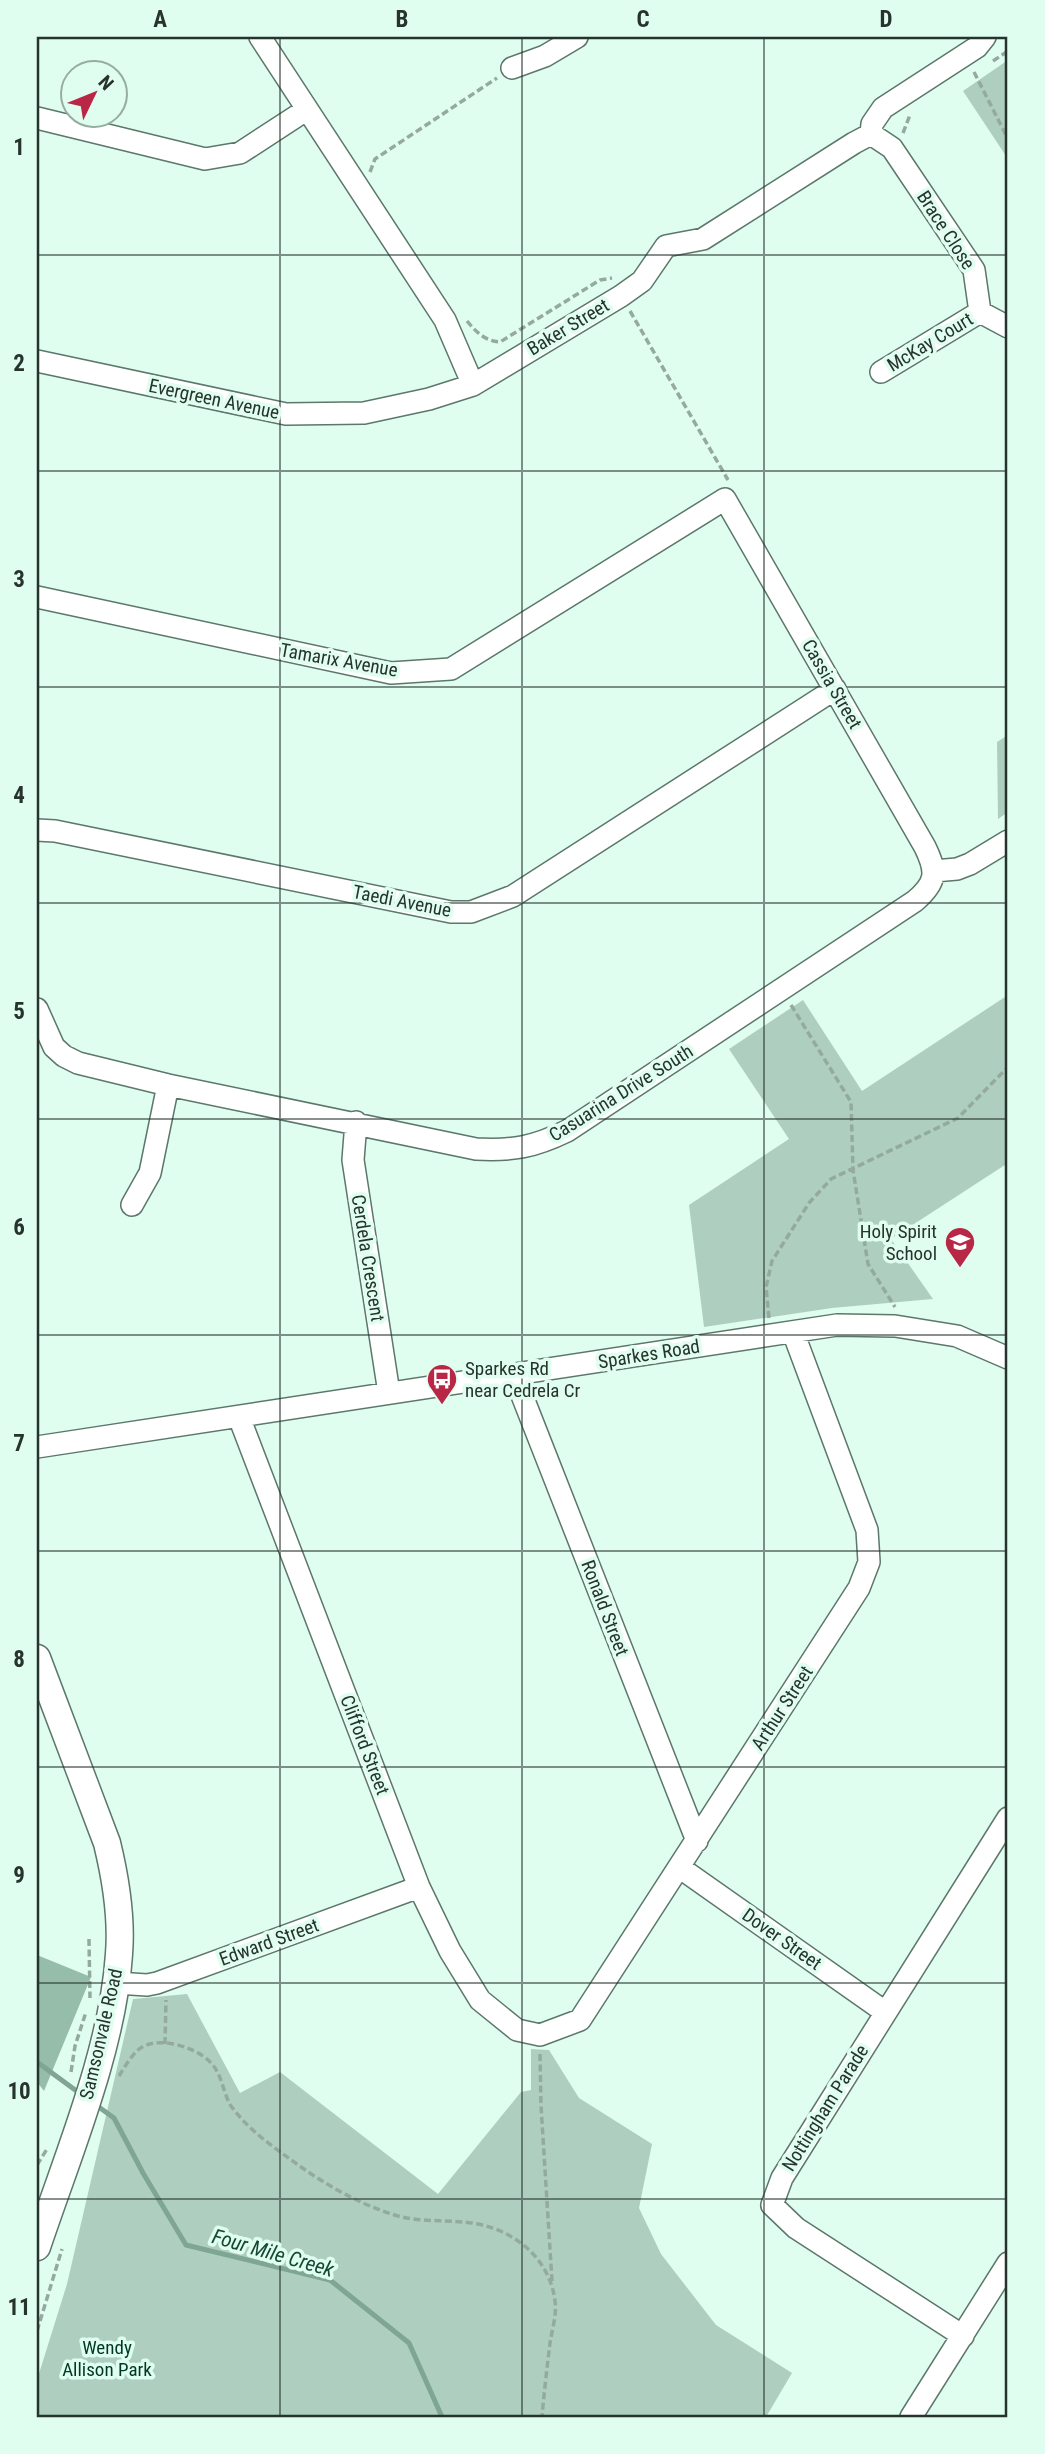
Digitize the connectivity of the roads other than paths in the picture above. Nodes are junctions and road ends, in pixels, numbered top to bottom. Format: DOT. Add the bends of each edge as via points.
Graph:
graph roads {
  1 [pos="260,37"];
  2 [pos="577,37"];
  3 [pos="985,37"];
  4 [pos="512,68"];
  5 [pos="306,110"];
  6 [pos="37,118"];
  7 [pos="872,134"];
  8 [pos="979,312"];
  9 [pos="1008,327"];
  10 [pos="37,361"];
  11 [pos="881,372"];
  12 [pos="473,385"];
  13 [pos="725,499"];
  14 [pos="37,597"];
  15 [pos="835,689"];
  16 [pos="37,830"];
  17 [pos="1008,841"];
  18 [pos="934,871"];
  19 [pos="37,1009"];
  20 [pos="168,1085"];
  21 [pos="356,1122"];
  22 [pos="132,1205"];
  23 [pos="793,1332"];
  24 [pos="1008,1358"];
  25 [pos="514,1375"];
  26 [pos="389,1393"];
  27 [pos="239,1417"];
  28 [pos="37,1447"];
  29 [pos="37,1658"];
  30 [pos="1008,1818"];
  31 [pos="697,1841"];
  32 [pos="679,1867"];
  33 [pos="419,1887"];
  34 [pos="116,1983"];
  35 [pos="885,2012"];
  36 [pos="540,2035"];
  37 [pos="37,2247"];
  38 [pos="1008,2263"];
  39 [pos="963,2336"];
  40 [pos="911,2417"];
  1 -- 5 [label="street"];
  2 -- 4 [label="street"];
  3 -- 7 [label="street" via="977,47 883,108 872,124"];
  5 -- 6 [label="street" via="240,153 205,159"];
  5 -- 12 [label="street" via="361,178 445,320"];
  7 -- 8 [label="street, Brace Close" via="892,148 974,270"];
  7 -- 12 [label="street, Baker Street" via="704,240 666,246 642,281"];
  8 -- 9 [label="street"];
  8 -- 11 [label="street, McKay Court"];
  10 -- 12 [label="street, Evergreen Avenue" via="286,414 364,413"];
  13 -- 14 [label="street, Tamarix Avenue" via="451,669 391,673"];
  13 -- 15 [label="street, Cassia Street"];
  15 -- 16 [label="street, Taedi Avenue" via="513,896 471,912 451,912"];
  15 -- 18 [label="street, Cassia Street" via="925,847"];
  17 -- 18 [label="street" via="970,864"];
  18 -- 21 [label="street, Casuarina Drive South" via="932,883 915,901 545,1142 504,1150 476,1149"];
  19 -- 20 [label="street, Casuarina Drive South" via="54,1047 64,1056"];
  20 -- 21 [label="street, Casuarina Drive South"];
  20 -- 22 [label="street" via="150,1173"];
  21 -- 26 [label="street, Cerdela Crescent" via="353,1160"];
  23 -- 24 [label="street, Sparkes Road" via="837,1325 895,1326 957,1336"];
  23 -- 25 [label="street, Sparkes Road"];
  23 -- 31 [label="street, Arthur Street" via="867,1530 869,1562 859,1588"];
  25 -- 26 [label="street, Sparkes Road"];
  25 -- 31 [label="street, Ronald Street"];
  26 -- 27 [label="street, Sparkes Road"];
  27 -- 28 [label="street, Sparkes Road"];
  27 -- 33 [label="street, Clifford Street"];
  29 -- 34 [label="main road, Samsonvale Road" via="114,1870 120,1926"];
  30 -- 35 [label="street, Nottingham Parade"];
  31 -- 32 [label="street, Arthur Street"];
  32 -- 35 [label="street, Dover Street"];
  32 -- 36 [label="street, Arthur Street" via="580,2020"];
  33 -- 34 [label="street, Edward Street" via="157,1983"];
  33 -- 36 [label="street, Clifford Street" via="450,1951 481,2000 517,2030"];
  34 -- 37 [label="main road, Samsonvale Road" via="109,2069 71,2146"];
  35 -- 39 [label="street, Nottingham Parade" via="782,2178 772,2205 796,2228"];
  38 -- 39 [label="street"];
  39 -- 40 [label="street"];
}
